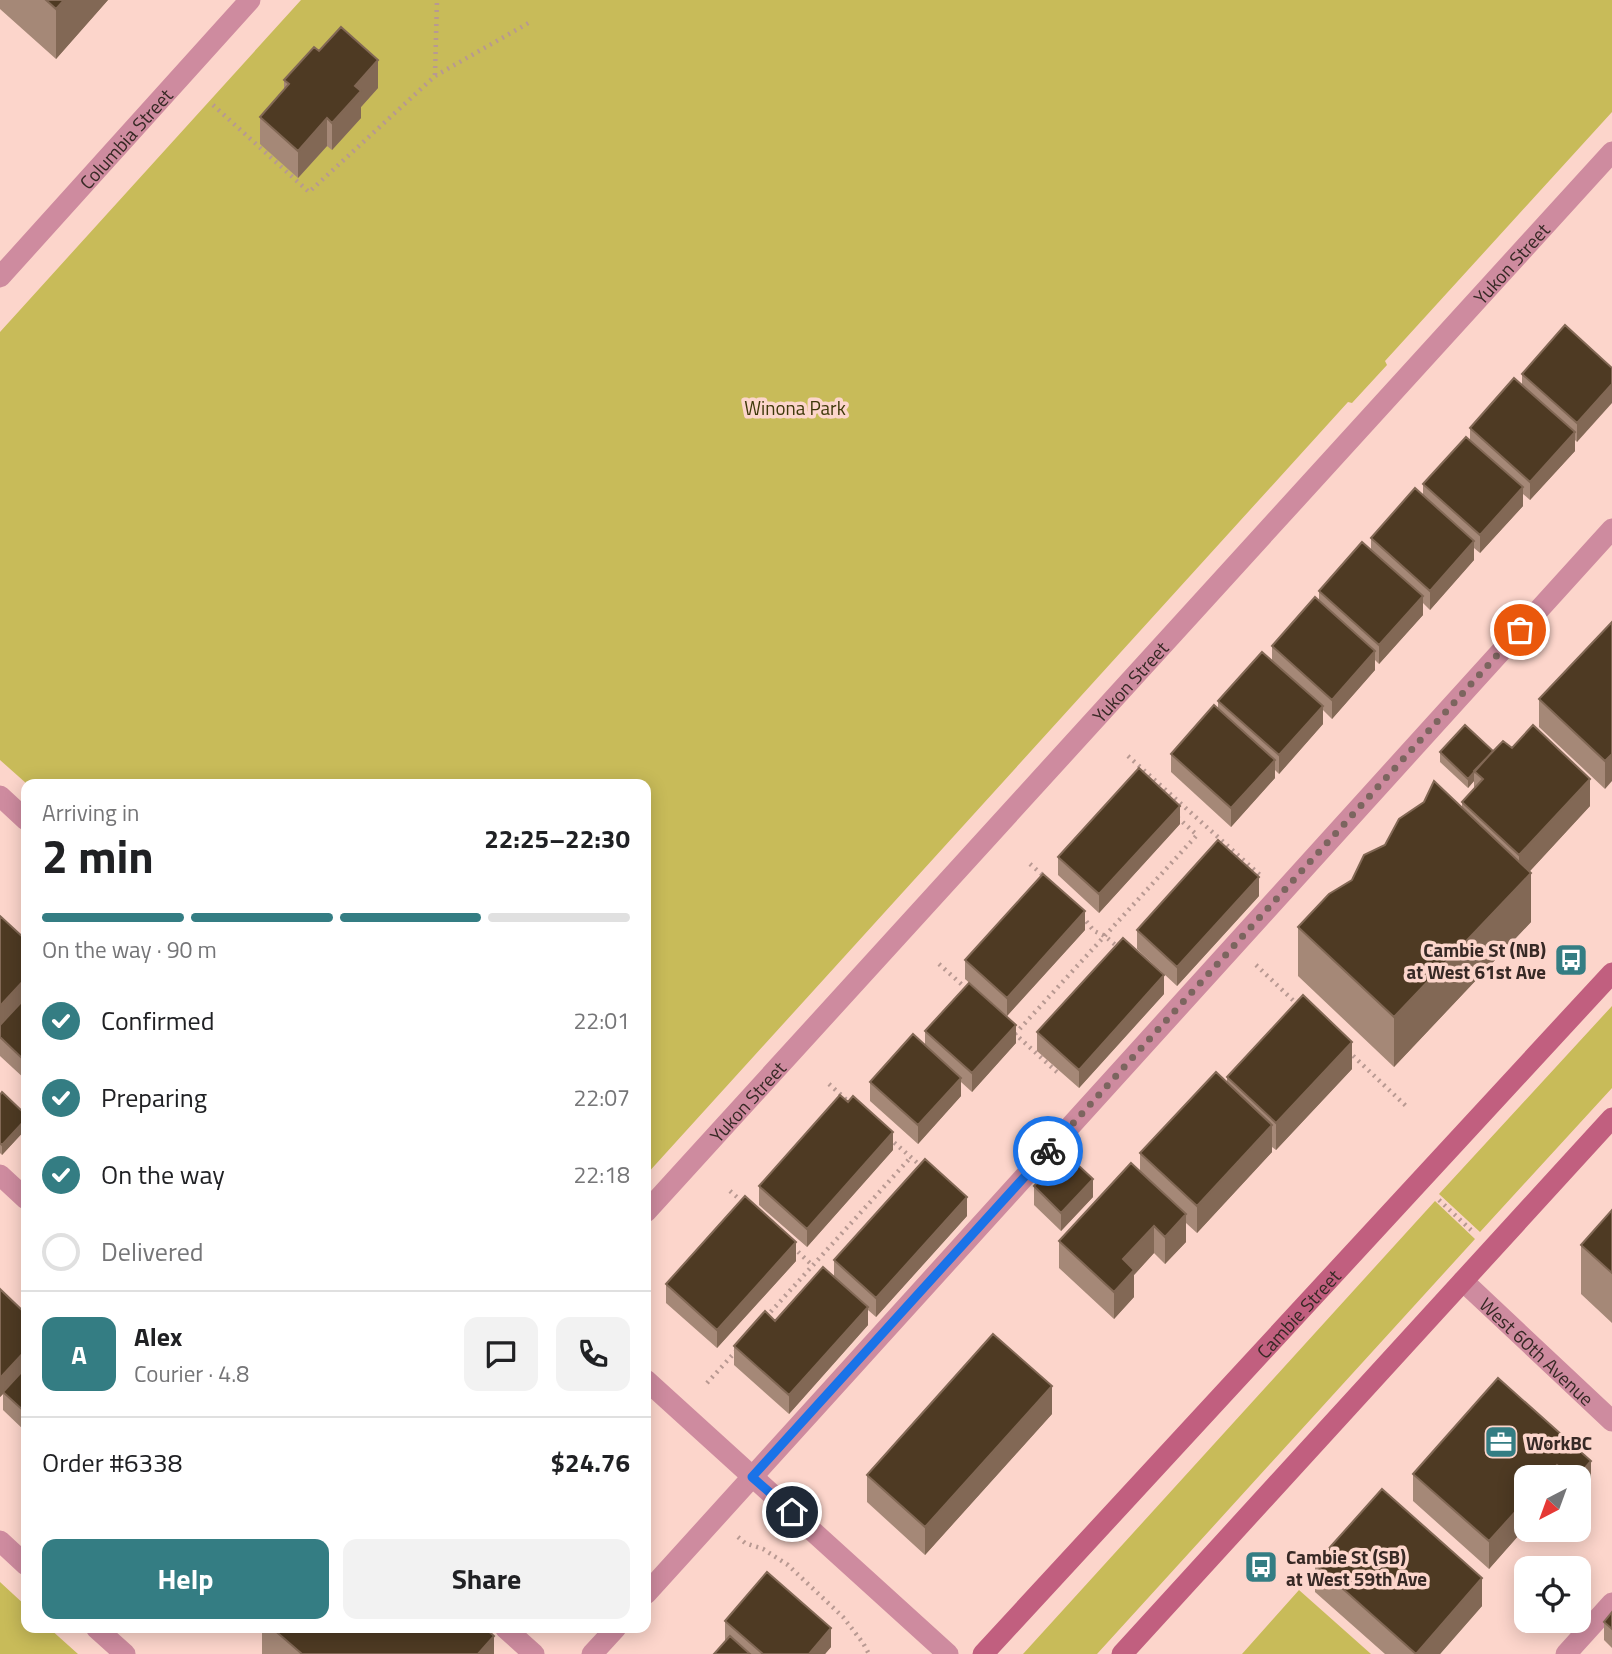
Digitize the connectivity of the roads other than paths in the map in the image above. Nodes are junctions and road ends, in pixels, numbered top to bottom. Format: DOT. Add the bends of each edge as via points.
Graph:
graph roads {
  1 [pos="250,0"];
  2 [pos="1612,152"];
  3 [pos="0,277"];
  4 [pos="1612,529"];
  5 [pos="0,796"];
  6 [pos="21,815"];
  7 [pos="1612,973"];
  8 [pos="1612,1118"];
  9 [pos="0,1175"];
  10 [pos="21,1194"];
  11 [pos="651,1207"];
  12 [pos="1463,1281"];
  13 [pos="651,1385"];
  14 [pos="1612,1420"];
  15 [pos="752,1477"];
  16 [pos="0,1541"];
  17 [pos="21,1560"];
  18 [pos="651,1588"];
  19 [pos="1612,1604"];
  20 [pos="102,1633"];
  21 [pos="511,1633"];
  22 [pos="611,1633"];
  23 [pos="125,1654"];
  24 [pos="534,1654"];
  25 [pos="592,1654"];
  26 [pos="948,1654"];
  27 [pos="983,1654"];
  28 [pos="1122,1654"];
  29 [pos="1566,1654"];
  1 -- 3 [label="street, Columbia Street"];
  2 -- 11 [label="street, Yukon Street"];
  4 -- 15 [label="street"];
  5 -- 6 [label="street"];
  7 -- 27 [label="main road, Cambie Street"];
  8 -- 12 [label="main road"];
  9 -- 10 [label="street"];
  12 -- 14 [label="street, West 60th Avenue"];
  12 -- 28 [label="main road"];
  13 -- 15 [label="street"];
  15 -- 18 [label="street"];
  15 -- 26 [label="street"];
  16 -- 17 [label="street"];
  19 -- 29 [label="street"];
  20 -- 23 [label="street"];
  21 -- 24 [label="street"];
  22 -- 25 [label="street"];
}
